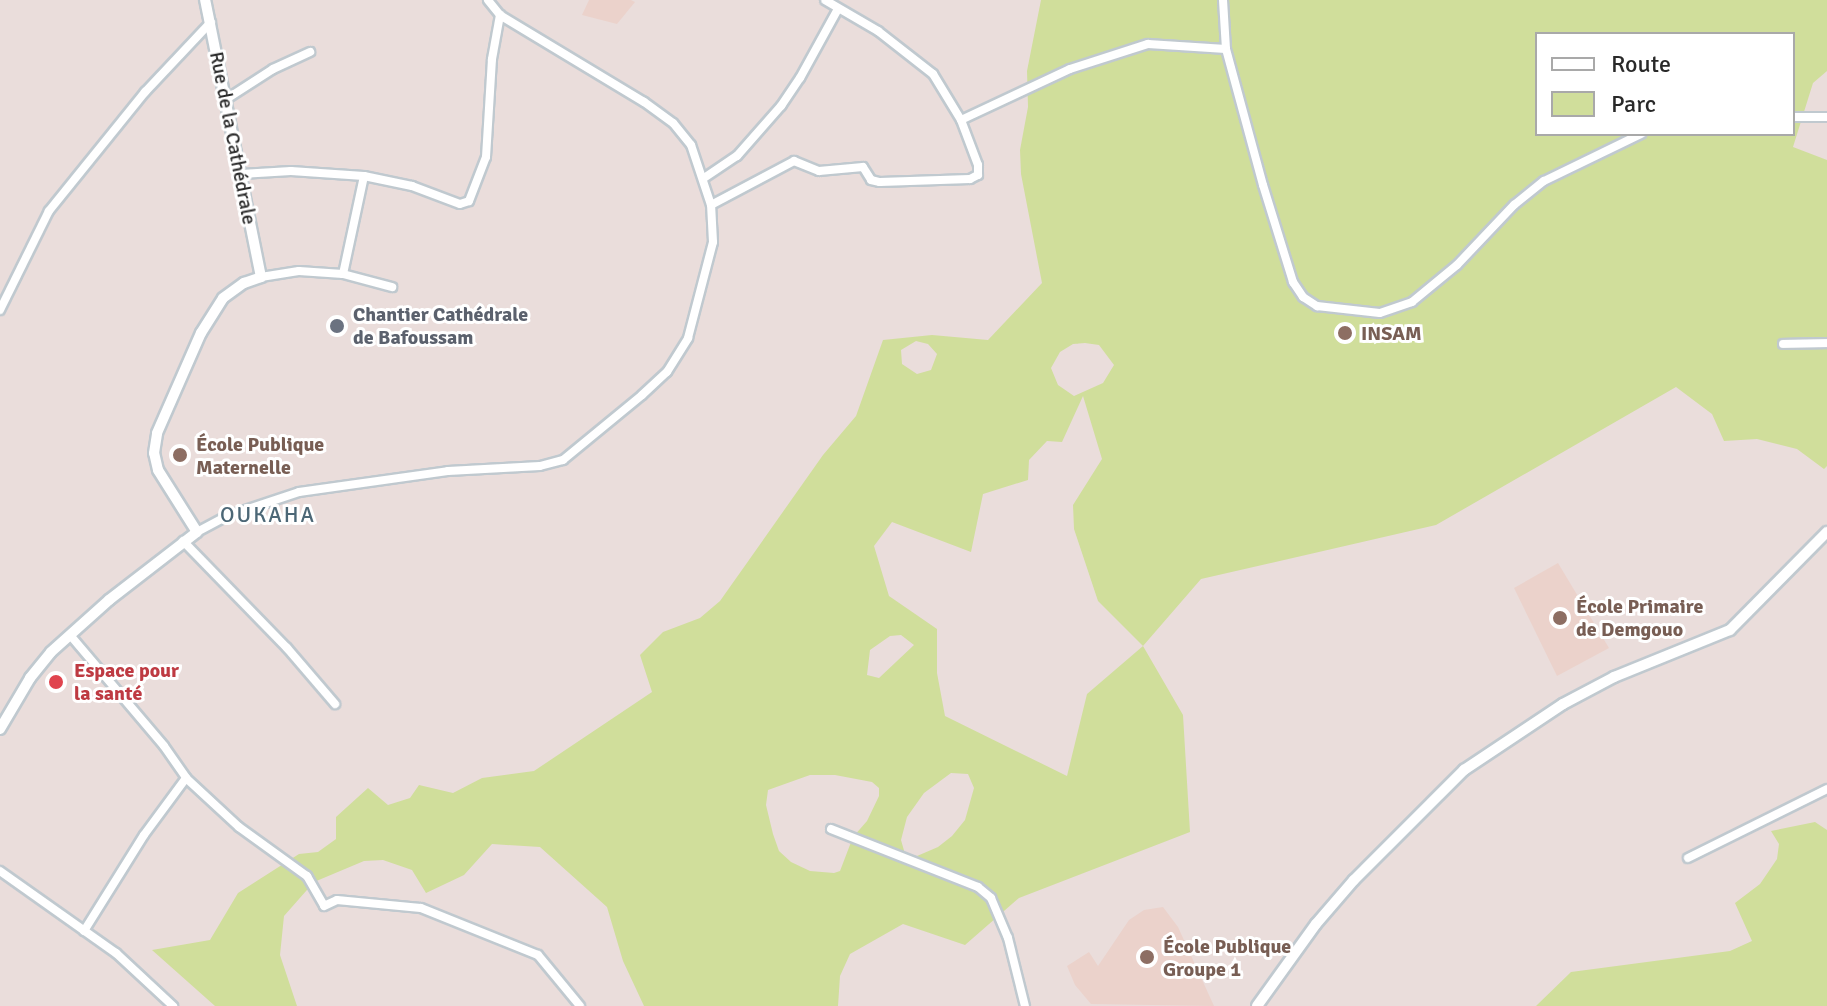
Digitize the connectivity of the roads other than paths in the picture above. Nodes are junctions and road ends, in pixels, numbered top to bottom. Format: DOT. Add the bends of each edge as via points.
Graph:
graph roads {
  1 [pos="205,0"];
  2 [pos="488,0"];
  3 [pos="825,0"];
  4 [pos="1223,0"];
  5 [pos="838,9"];
  6 [pos="500,15"];
  7 [pos="211,22"];
  8 [pos="1226,49"];
  9 [pos="310,52"];
  10 [pos="225,100"];
  11 [pos="1795,117"];
  12 [pos="1827,117"];
  13 [pos="961,120"];
  14 [pos="1637,136"];
  15 [pos="241,174"];
  16 [pos="364,176"];
  17 [pos="704,178"];
  18 [pos="711,205"];
  19 [pos="343,274"];
  20 [pos="261,277"];
  21 [pos="392,287"];
  22 [pos="0,310"];
  23 [pos="1827,343"];
  24 [pos="1783,344"];
  25 [pos="197,532"];
  26 [pos="1825,538"];
  27 [pos="183,541"];
  28 [pos="70,635"];
  29 [pos="335,704"];
  30 [pos="0,729"];
  31 [pos="186,778"];
  32 [pos="1827,789"];
  33 [pos="831,829"];
  34 [pos="1688,858"];
  35 [pos="0,871"];
  36 [pos="84,931"];
  37 [pos="173,1006"];
  38 [pos="580,1006"];
  39 [pos="1025,1006"];
  40 [pos="1257,1006"];
  1 -- 7 [label="street, Rue de la Cathédrale"];
  2 -- 6 [label="street"];
  3 -- 5 [label="street"];
  4 -- 8 [label="street"];
  5 -- 13 [label="street" via="924,66"];
  5 -- 17 [label="street" via="781,106 737,156"];
  6 -- 16 [label="street" via="486,157 473,197 460,204"];
  6 -- 17 [label="street" via="673,123 691,145"];
  7 -- 10 [label="street, Rue de la Cathédrale"];
  7 -- 22 [label="street" via="145,92 49,211"];
  8 -- 13 [label="street" via="1148,44 1070,69"];
  8 -- 14 [label="street" via="1293,282 1317,306 1380,313 1412,302 1544,181"];
  9 -- 10 [label="street"];
  10 -- 15 [label="street, Rue de la Cathédrale"];
  11 -- 12 [label="street"];
  13 -- 18 [label="street" via="978,165 974,179 880,182 871,180 863,167 819,171 794,161"];
  15 -- 16 [label="street"];
  15 -- 20 [label="street, Rue de la Cathédrale"];
  16 -- 19 [label="street"];
  17 -- 18 [label="street"];
  18 -- 25 [label="street" via="713,242 688,338 667,372 572,455 540,466 448,471 299,492"];
  19 -- 20 [label="street" via="299,271"];
  19 -- 21 [label="street"];
  20 -- 25 [label="street" via="223,298 201,333 157,433 158,470"];
  23 -- 24 [label="street"];
  25 -- 27 [label="street"];
  26 -- 40 [label="street" via="1730,630 1575,697 1464,770 1354,880"];
  27 -- 28 [label="street"];
  27 -- 29 [label="street"];
  28 -- 30 [label="street" via="30,678"];
  28 -- 31 [label="street"];
  31 -- 36 [label="street"];
  31 -- 38 [label="street" via="239,827 307,876 324,906 337,900 421,908 538,955"];
  32 -- 34 [label="street"];
  33 -- 39 [label="street" via="978,887 991,898 1008,938"];
  35 -- 36 [label="street"];
  36 -- 37 [label="street"];
}
